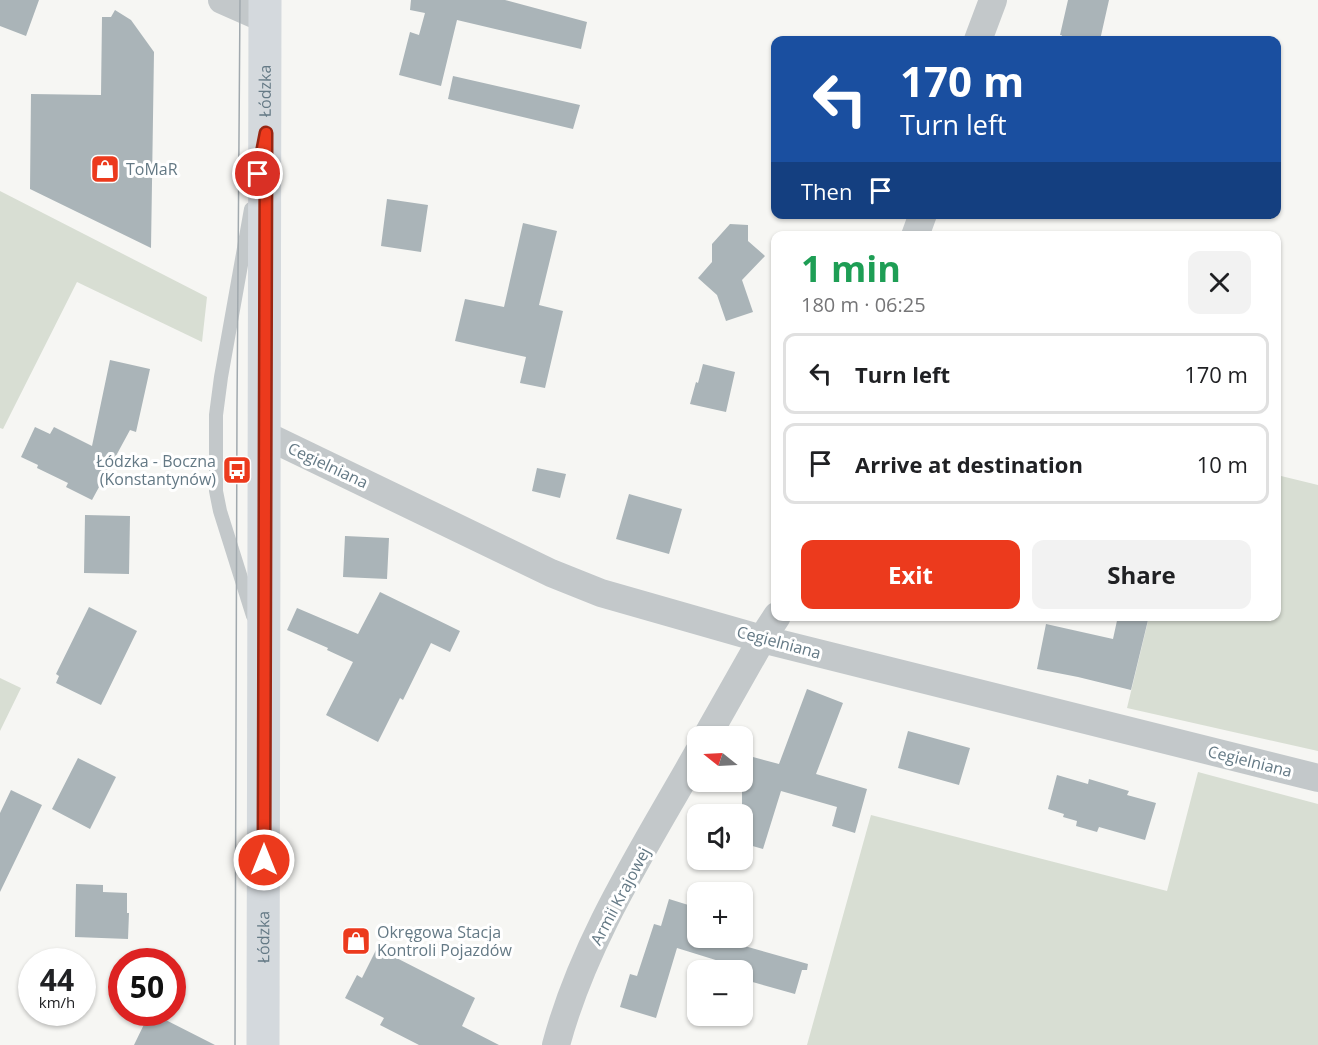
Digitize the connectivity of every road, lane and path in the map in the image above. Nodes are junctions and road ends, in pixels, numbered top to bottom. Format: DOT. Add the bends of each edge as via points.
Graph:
graph roads {
  1 [pos="222,0"];
  2 [pos="993,0"];
  3 [pos="265,10"];
  4 [pos="980,36"];
  5 [pos="266,133"];
  6 [pos="265,435"];
  7 [pos="769,628"];
  8 [pos="265,653"];
  9 [pos="713,726"];
  10 [pos="687,772"];
  11 [pos="1318,778"];
  12 [pos="263,1045"];
  13 [pos="556,1045"];
  1 -- 3 [label="street"];
  2 -- 4 [label="street"];
  3 -- 5 [label="main road, Łódzka"];
  5 -- 6 [label="main road, Łódzka"];
  5 -- 8 [label="lane" via="216,415 216,491 220,511"];
  6 -- 7 [label="street, Cegielniana" via="577,584 601,593"];
  6 -- 8 [label="main road, Łódzka"];
  7 -- 9 [label="street"];
  7 -- 11 [label="street, Cegielniana"];
  8 -- 12 [label="main road, Łódzka"];
  10 -- 13 [label="street, Armii Krajowej" via="606,915 572,994"];
}
